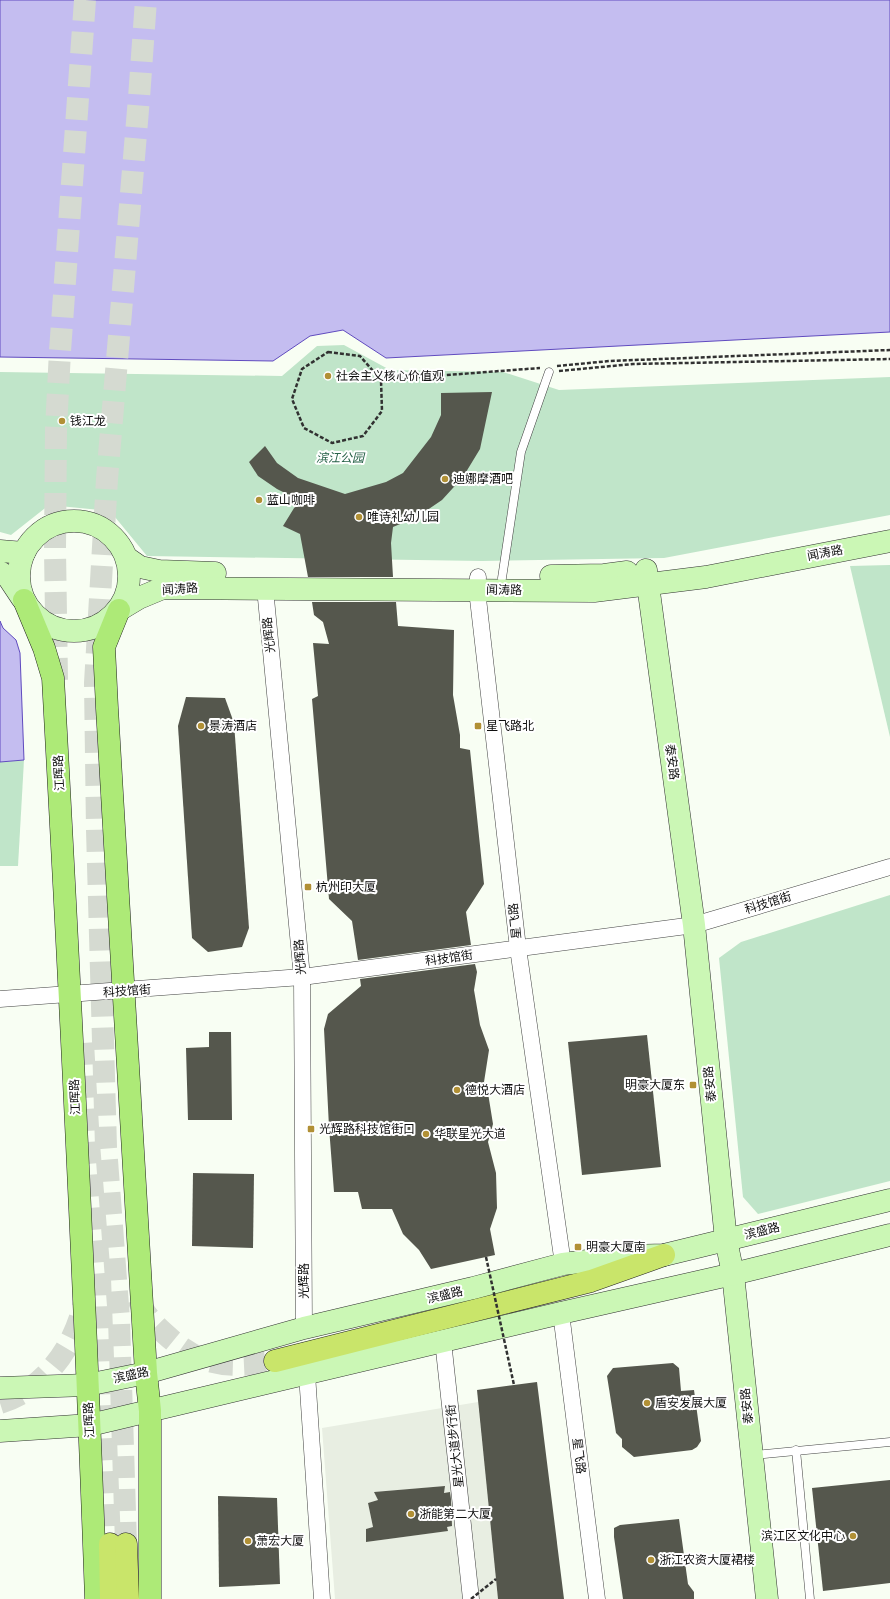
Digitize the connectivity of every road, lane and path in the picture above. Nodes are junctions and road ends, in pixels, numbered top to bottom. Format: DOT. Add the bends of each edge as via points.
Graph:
graph roads {
  1 [pos="890,350"];
  2 [pos="890,359"];
  3 [pos="549,369"];
  4 [pos="381,380"];
  5 [pos="890,527"];
  6 [pos="890,541"];
  7 [pos="0,551"];
  8 [pos="24,553"];
  9 [pos="127,558"];
  10 [pos="0,572"];
  11 [pos="647,577"];
  12 [pos="502,578"];
  13 [pos="477,583"];
  14 [pos="265,588"];
  15 [pos="24,600"];
  16 [pos="119,610"];
  17 [pos="890,867"];
  18 [pos="694,925"];
  19 [pos="518,948"];
  20 [pos="302,977"];
  21 [pos="124,991"];
  22 [pos="70,994"];
  23 [pos="0,1000"];
  24 [pos="890,1200"];
  25 [pos="890,1235"];
  26 [pos="726,1240"];
  27 [pos="664,1255"];
  28 [pos="486,1257"];
  29 [pos="563,1264"];
  30 [pos="733,1274"];
  31 [pos="561,1313"];
  32 [pos="304,1328"];
  33 [pos="443,1341"];
  34 [pos="275,1361"];
  35 [pos="146,1373"];
  36 [pos="307,1374"];
  37 [pos="87,1385"];
  38 [pos="514,1385"];
  39 [pos="0,1388"];
  40 [pos="150,1411"];
  41 [pos="90,1425"];
  42 [pos="0,1431"];
  43 [pos="890,1442"];
  44 [pos="796,1450"];
  45 [pos="752,1455"];
  46 [pos="496,1579"];
  47 [pos="96,1599"];
  48 [pos="111,1599"];
  49 [pos="128,1599"];
  50 [pos="150,1599"];
  51 [pos="322,1599"];
  52 [pos="471,1599"];
  53 [pos="597,1599"];
  54 [pos="767,1599"];
  55 [pos="810,1599"];
  1 -- 3 [label="path" via="610,361"];
  2 -- 3 [label="path" via="634,364"];
  3 -- 4 [label="path"];
  3 -- 12 [label="lane" via="521,452"];
  4 -- 4 [label="path" via="360,356 328,352 302,369 292,399 304,428 332,443 363,436 382,411"];
  5 -- 11 [label="main road, 闻涛路" via="699,564"];
  6 -- 11 [label="main road, 闻涛路" via="706,577"];
  7 -- 8 [label="main road"];
  8 -- 9 [label="main road, 闻涛路" via="34,537 49,526 67,521 86,522 103,529 118,541"];
  8 -- 15 [label="main road, 闻涛路" via="19,568 19,584"];
  9 -- 13 [label="main road, 闻涛路" via="140,567 159,571"];
  9 -- 16 [label="main road, 闻涛路" via="130,576 127,594"];
  10 -- 15 [label="main road, 闻涛路" via="8,577"];
  11 -- 12 [label="main road, 闻涛路" via="604,575"];
  11 -- 13 [label="main road, 闻涛路" via="594,591"];
  11 -- 18 [label="main road, 泰安路"];
  12 -- 13 [label="main road, 闻涛路"];
  13 -- 14 [label="main road, 闻涛路"];
  13 -- 19 [label="street, 星飞路"];
  14 -- 16 [label="main road, 闻涛路" via="163,588 138,598"];
  14 -- 20 [label="street, 光辉路"];
  15 -- 16 [label="main road, 闻涛路" via="34,616 50,627 65,632 82,632 98,627"];
  15 -- 22 [label="main road, 江晖路" via="54,678"];
  16 -- 21 [label="main road" via="104,647"];
  17 -- 18 [label="street, 科技馆街"];
  18 -- 19 [label="street, 科技馆街"];
  18 -- 26 [label="main road, 泰安路"];
  19 -- 20 [label="street, 科技馆街"];
  19 -- 29 [label="street, 星飞路"];
  20 -- 21 [label="street, 科技馆街"];
  20 -- 32 [label="street, 光辉路"];
  21 -- 22 [label="street, 科技馆街"];
  21 -- 35 [label="main road"];
  22 -- 23 [label="street, 科技馆街"];
  22 -- 37 [label="main road, 江晖路"];
  24 -- 26 [label="main road, 滨盛路"];
  25 -- 30 [label="main road"];
  26 -- 27 [label="main road, 滨盛路"];
  26 -- 30 [label="main road, 泰安路"];
  27 -- 29 [label="main road, 滨盛路" via="628,1256"];
  27 -- 34 [label="highway" via="591,1281"];
  28 -- 38 [label="path, bridge"];
  29 -- 32 [label="main road, 滨盛路"];
  30 -- 31 [label="main road"];
  30 -- 45 [label="main road, 泰安路"];
  31 -- 33 [label="main road"];
  31 -- 53 [label="street, 星飞路"];
  32 -- 35 [label="main road, 滨盛路"];
  33 -- 36 [label="main road"];
  33 -- 52 [label="street, 星光大道步行街"];
  35 -- 37 [label="main road, 滨盛路"];
  35 -- 40 [label="main road"];
  36 -- 40 [label="main road"];
  36 -- 51 [label="street"];
  37 -- 39 [label="main road, 滨盛路"];
  37 -- 41 [label="main road, 江晖路"];
  40 -- 41 [label="main road"];
  40 -- 50 [label="main road"];
  41 -- 42 [label="main road"];
  41 -- 47 [label="main road, 江晖路"];
  43 -- 44 [label="lane"];
  44 -- 45 [label="lane"];
  44 -- 55 [label="lane"];
  45 -- 54 [label="main road, 泰安路"];
  46 -- 52 [label="path, bridge"];
  48 -- 49 [label="highway" via="118,1544"];
}
